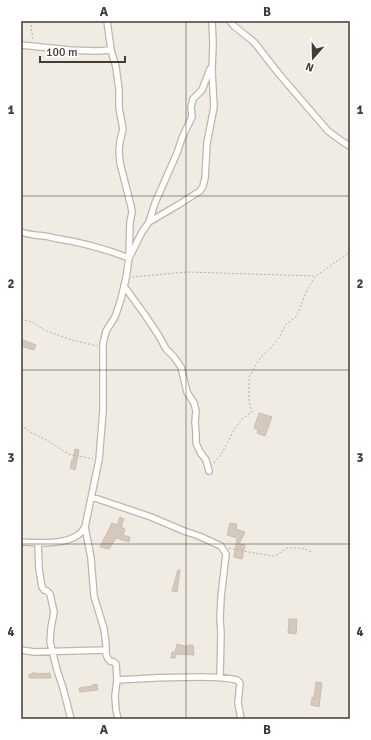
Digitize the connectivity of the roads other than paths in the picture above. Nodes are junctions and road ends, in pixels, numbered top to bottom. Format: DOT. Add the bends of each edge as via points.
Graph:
graph roads {
  1 [pos="107,21"];
  2 [pos="212,21"];
  3 [pos="230,21"];
  4 [pos="21,45"];
  5 [pos="111,50"];
  6 [pos="212,65"];
  7 [pos="350,146"];
  8 [pos="149,222"];
  9 [pos="21,232"];
  10 [pos="129,258"];
  11 [pos="124,286"];
  12 [pos="209,471"];
  13 [pos="92,497"];
  14 [pos="85,527"];
  15 [pos="21,542"];
  16 [pos="38,543"];
  17 [pos="21,650"];
  18 [pos="106,650"];
  19 [pos="53,652"];
  20 [pos="220,678"];
  21 [pos="117,680"];
  22 [pos="71,719"];
  23 [pos="118,719"];
  24 [pos="241,719"];
  1 -- 5 [label="street"];
  2 -- 6 [label="street"];
  3 -- 7 [label="street" via="254,42 328,131"];
  4 -- 5 [label="street" via="70,50"];
  5 -- 10 [label="street" via="119,90 122,129 120,163 132,212"];
  6 -- 8 [label="street" via="202,90 193,100 192,117"];
  6 -- 8 [label="street" via="214,106 203,186 200,191"];
  8 -- 10 [label="street"];
  9 -- 10 [label="street" via="79,243"];
  10 -- 11 [label="street"];
  11 -- 12 [label="street" via="181,367 187,392 196,411 196,442"];
  11 -- 13 [label="street" via="115,317 106,331 103,348 100,460"];
  13 -- 14 [label="street"];
  13 -- 20 [label="street" via="151,517 221,546 226,554 220,618"];
  14 -- 16 [label="street" via="80,534 71,539"];
  14 -- 18 [label="street" via="94,596 104,629"];
  15 -- 16 [label="street"];
  16 -- 19 [label="street" via="42,587 50,594 54,612 50,642"];
  17 -- 19 [label="street"];
  18 -- 19 [label="street"];
  18 -- 21 [label="street" via="108,659 116,664"];
  19 -- 22 [label="street"];
  20 -- 21 [label="street" via="157,677"];
  20 -- 24 [label="street" via="237,680 240,683 238,703"];
  21 -- 23 [label="street" via="115,696"];
}
